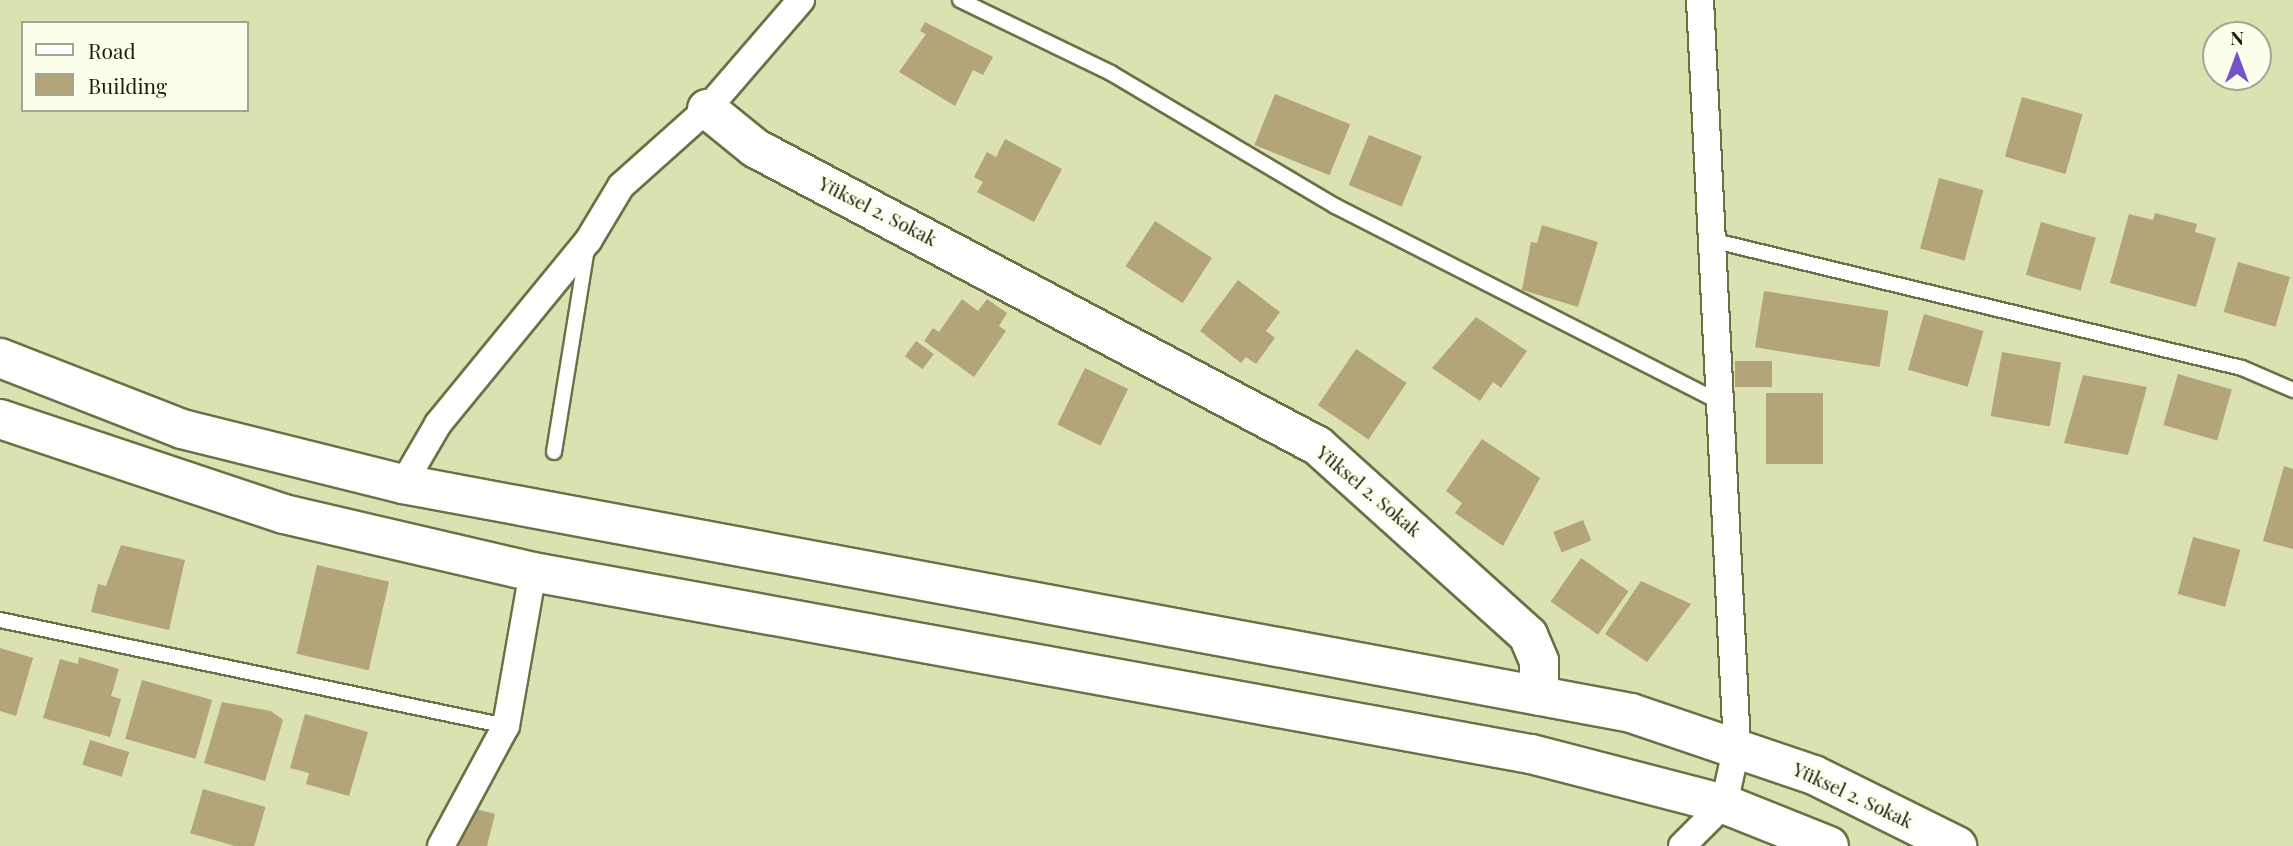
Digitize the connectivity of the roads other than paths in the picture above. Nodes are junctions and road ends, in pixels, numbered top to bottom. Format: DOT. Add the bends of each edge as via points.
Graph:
graph roads {
  1 [pos="801,0"];
  2 [pos="960,0"];
  3 [pos="1700,0"];
  4 [pos="707,109"];
  5 [pos="588,241"];
  6 [pos="1715,241"];
  7 [pos="0,358"];
  8 [pos="2293,390"];
  9 [pos="1717,401"];
  10 [pos="0,419"];
  11 [pos="554,452"];
  12 [pos="403,484"];
  13 [pos="533,572"];
  14 [pos="0,620"];
  15 [pos="1539,696"];
  16 [pos="506,726"];
  17 [pos="1737,747"];
  18 [pos="1724,804"];
  19 [pos="441,846"];
  20 [pos="1682,846"];
  21 [pos="1829,846"];
  22 [pos="1957,846"];
  1 -- 4 [label="street"];
  2 -- 9 [label="lane" via="1111,73 1335,206"];
  3 -- 6 [label="street"];
  4 -- 5 [label="street" via="621,186"];
  4 -- 15 [label="street, Yüksel 2. Sokak" via="755,148 1318,446 1528,635 1539,661"];
  5 -- 11 [label="lane"];
  5 -- 12 [label="street" via="438,424"];
  6 -- 8 [label="lane" via="2242,368"];
  6 -- 9 [label="street"];
  7 -- 12 [label="street" via="182,429"];
  9 -- 17 [label="street"];
  10 -- 13 [label="street" via="284,514"];
  12 -- 15 [label="street"];
  13 -- 16 [label="street"];
  13 -- 18 [label="street" via="1531,754"];
  14 -- 16 [label="lane"];
  15 -- 17 [label="street, Yüksel 2. Sokak" via="1631,713"];
  16 -- 19 [label="street"];
  17 -- 18 [label="street"];
  17 -- 22 [label="street, Yüksel 2. Sokak" via="1814,775"];
  18 -- 20 [label="street"];
  18 -- 21 [label="street"];
}
